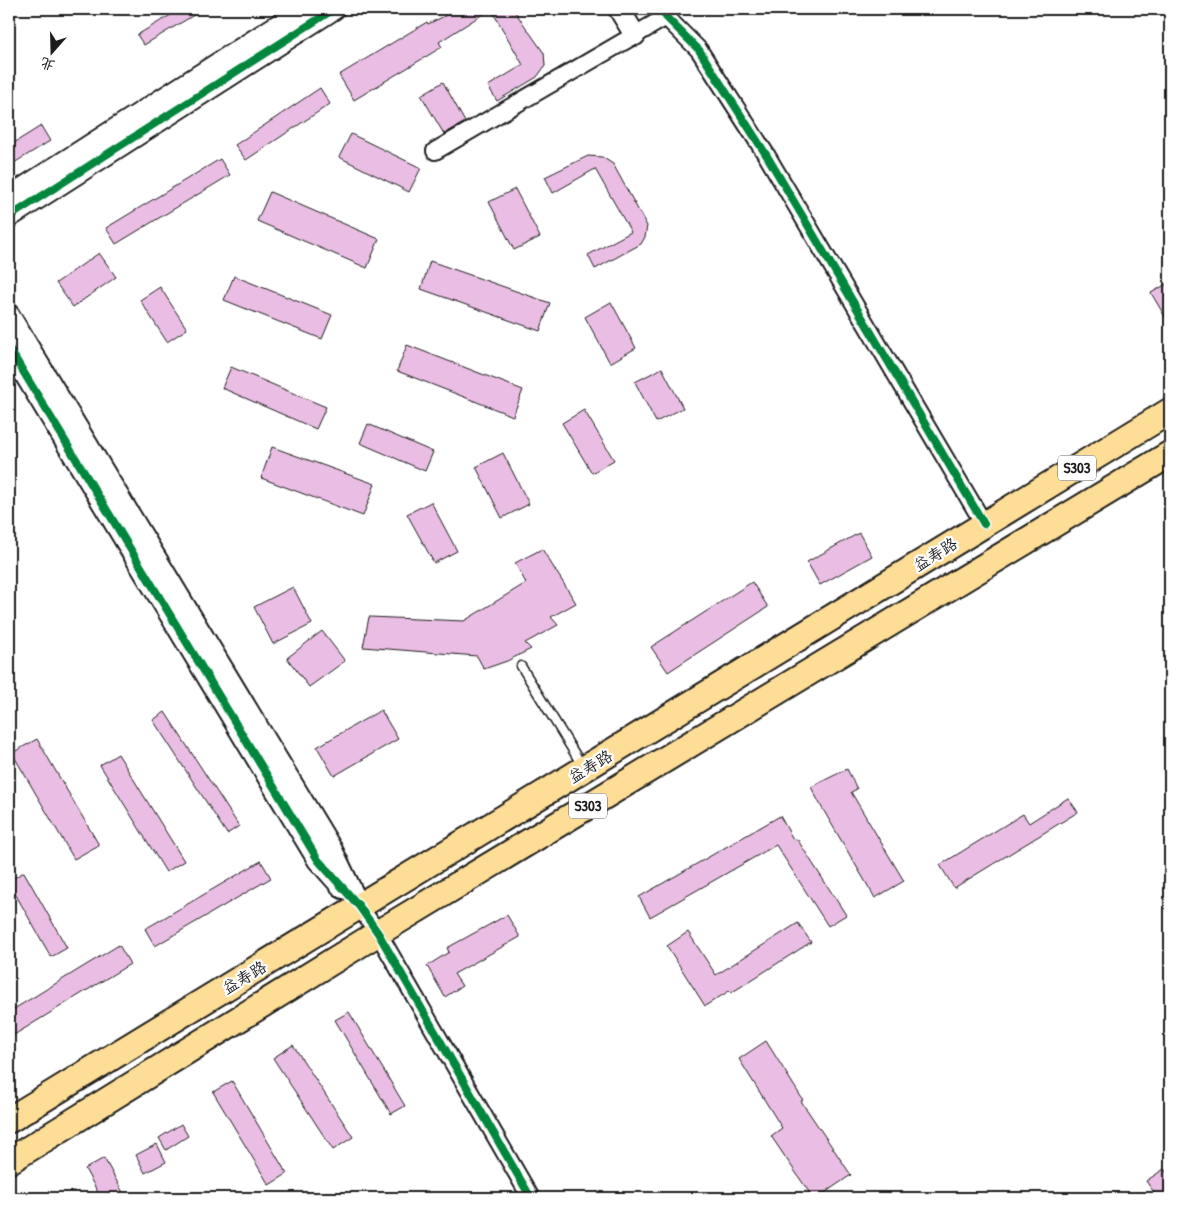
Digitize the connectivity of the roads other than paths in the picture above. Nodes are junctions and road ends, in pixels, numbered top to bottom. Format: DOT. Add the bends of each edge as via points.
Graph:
graph roads {
  1 [pos="304,9"];
  2 [pos="334,9"];
  3 [pos="619,9"];
  4 [pos="664,13"];
  5 [pos="636,35"];
  6 [pos="435,151"];
  7 [pos="9,197"];
  8 [pos="9,217"];
  9 [pos="9,315"];
  10 [pos="9,348"];
  11 [pos="1163,416"];
  12 [pos="1170,446"];
  13 [pos="1170,454"];
  14 [pos="984,524"];
  15 [pos="521,666"];
  16 [pos="585,770"];
  17 [pos="359,906"];
  18 [pos="378,934"];
  19 [pos="9,1120"];
  20 [pos="9,1161"];
  21 [pos="531,1198"];
  1 -- 7 [label="street"];
  2 -- 8 [label="street"];
  3 -- 5 [label="street"];
  4 -- 5 [label="street"];
  4 -- 14 [label="street" via="700,50 768,156"];
  5 -- 6 [label="street"];
  9 -- 17 [label="street" via="332,850"];
  10 -- 17 [label="street" via="318,860"];
  11 -- 12 [label="main road"];
  11 -- 14 [label="main road, 益寿路 / S303"];
  13 -- 18 [label="main road, 益寿路 / S303"];
  14 -- 16 [label="main road, 益寿路 / S303"];
  15 -- 16 [label="lane"];
  16 -- 17 [label="main road, 益寿路 / S303"];
  17 -- 18 [label="street"];
  17 -- 19 [label="main road, 益寿路 / S303"];
  18 -- 20 [label="main road, 益寿路 / S303"];
  18 -- 21 [label="street"];
}
